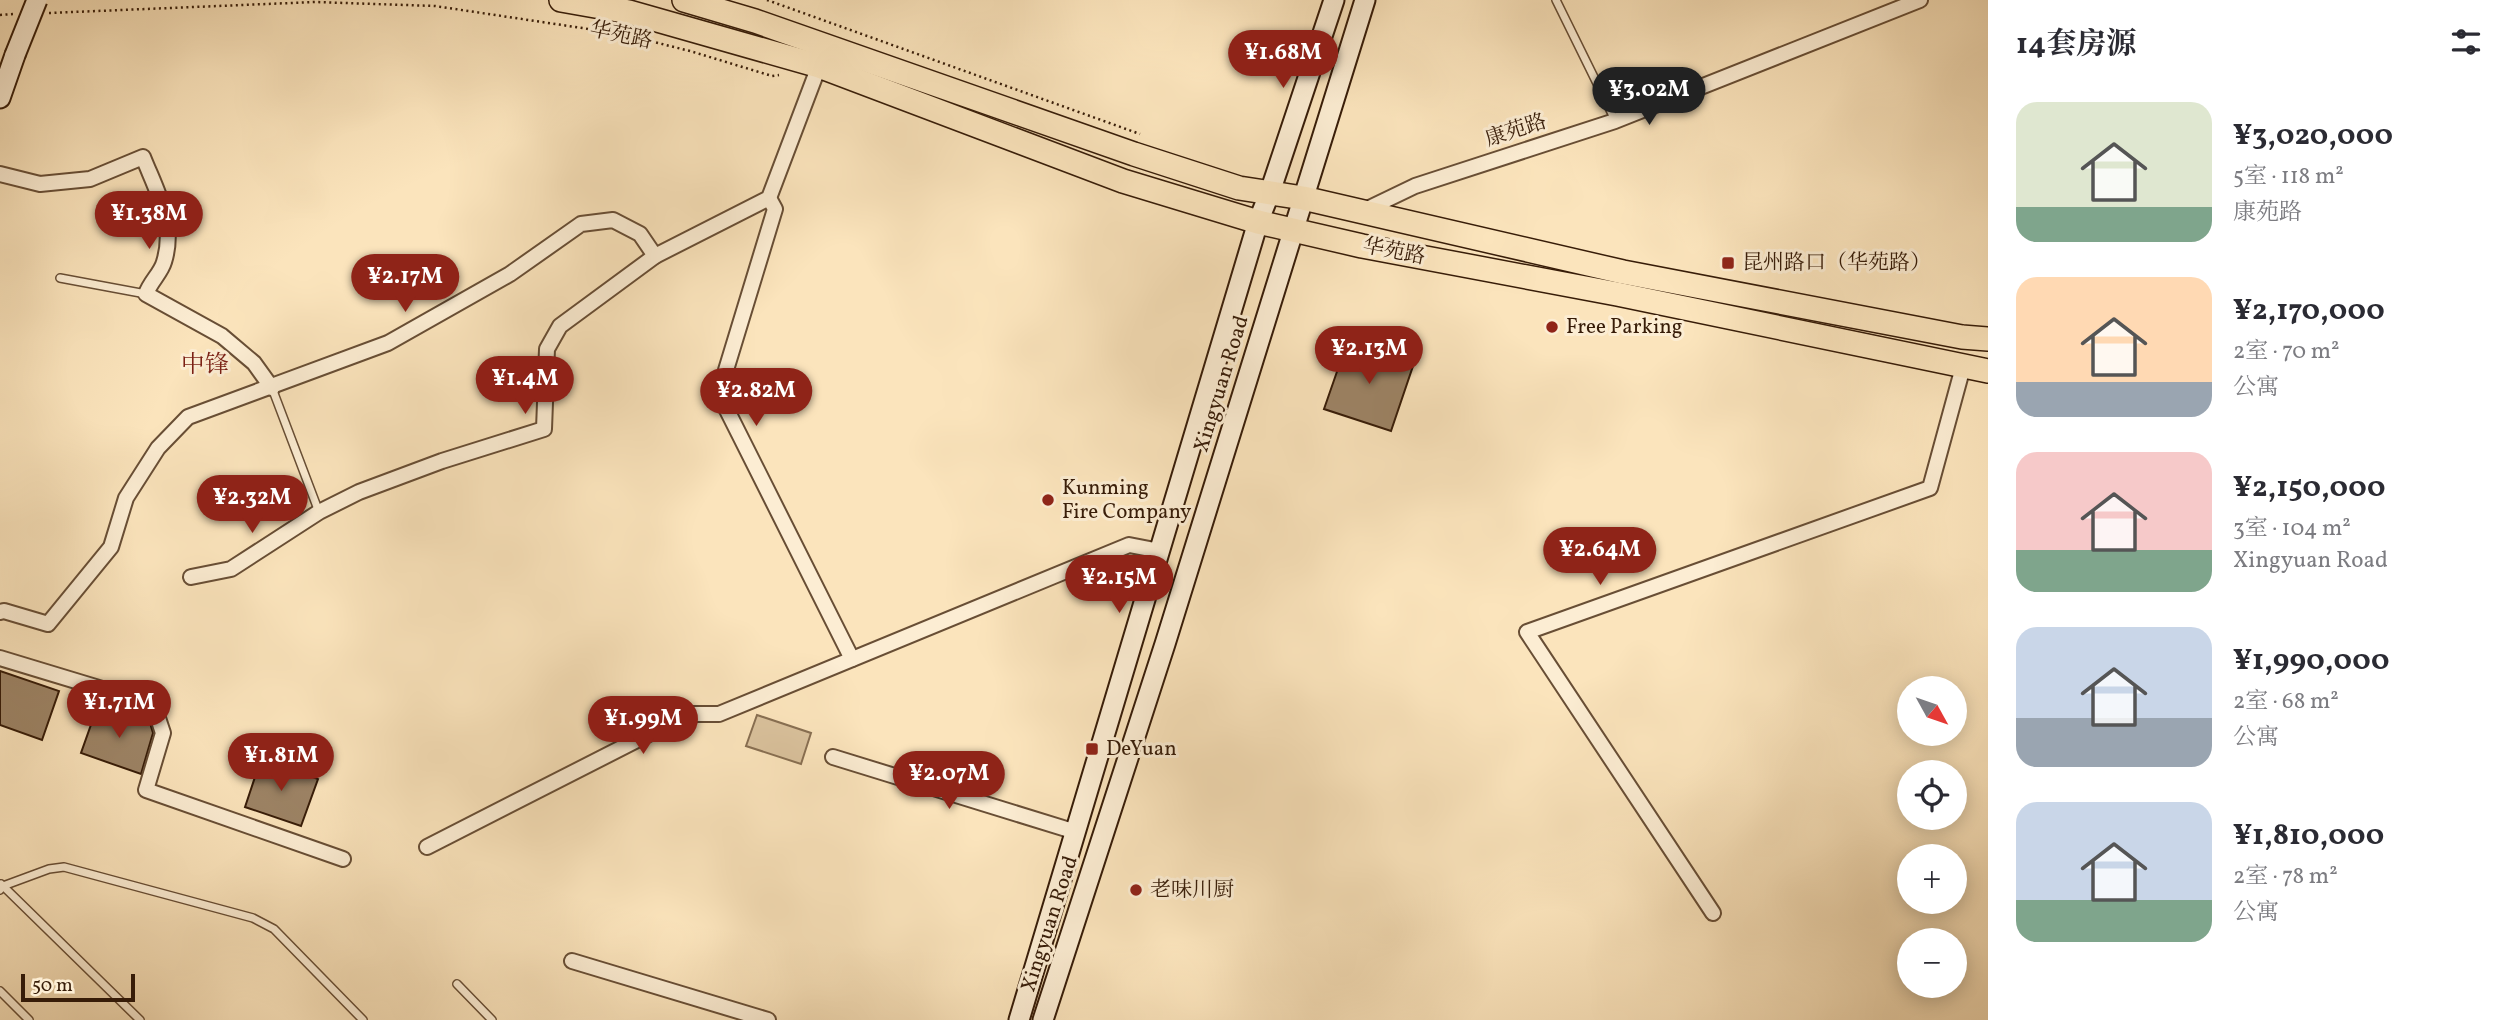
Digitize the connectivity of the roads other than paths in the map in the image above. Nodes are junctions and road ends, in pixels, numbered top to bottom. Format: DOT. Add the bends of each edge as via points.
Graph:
graph roads {
  1 [pos="561,0"];
  2 [pos="684,0"];
  3 [pos="1334,0"];
  4 [pos="1365,0"];
  5 [pos="1556,0"];
  6 [pos="1920,0"];
  7 [pos="39,6"];
  8 [pos="819,66"];
  9 [pos="0,98"];
  10 [pos="1615,121"];
  11 [pos="0,174"];
  12 [pos="1270,192"];
  13 [pos="769,198"];
  14 [pos="1303,198"];
  15 [pos="1360,212"];
  16 [pos="1258,222"];
  17 [pos="1294,230"];
  18 [pos="655,256"];
  19 [pos="60,278"];
  20 [pos="146,295"];
  21 [pos="1988,339"];
  22 [pos="1963,367"];
  23 [pos="1988,371"];
  24 [pos="272,388"];
  25 [pos="319,512"];
  26 [pos="1160,551"];
  27 [pos="191,576"];
  28 [pos="0,612"];
  29 [pos="0,658"];
  30 [pos="852,659"];
  31 [pos="833,757"];
  32 [pos="1076,832"];
  33 [pos="428,847"];
  34 [pos="342,859"];
  35 [pos="1,887"];
  36 [pos="1713,913"];
  37 [pos="572,961"];
  38 [pos="457,984"];
  39 [pos="0,991"];
  40 [pos="29,1020"];
  41 [pos="140,1020"];
  42 [pos="363,1020"];
  43 [pos="492,1020"];
  44 [pos="768,1020"];
  45 [pos="1019,1020"];
  46 [pos="1043,1020"];
  1 -- 8 [label="main road, 华苑路" via="629,12"];
  2 -- 12 [label="main road, 华苑路" via="1147,158 1239,188"];
  3 -- 12 [label="main road, Xingyuan Road"];
  4 -- 14 [label="main road, Xingyuan Road"];
  5 -- 10 [label="lane"];
  6 -- 10 [label="street, 康苑路"];
  7 -- 9 [label="main road, bridge"];
  8 -- 13 [label="street"];
  8 -- 16 [label="main road, 华苑路" via="1123,181"];
  10 -- 15 [label="street, 康苑路" via="1415,186"];
  11 -- 20 [label="street" via="40,184 90,179 142,157 167,215 169,240 164,265"];
  12 -- 14 [label="main road, 华苑路"];
  12 -- 16 [label="main road, Xingyuan Road"];
  13 -- 18 [label="street"];
  13 -- 30 [label="street" via="775,209 726,370 726,408"];
  14 -- 15 [label="main road, 华苑路"];
  14 -- 17 [label="main road, Xingyuan Road"];
  15 -- 21 [label="main road, 华苑路" via="1623,272"];
  16 -- 17 [label="main road, 华苑路"];
  16 -- 26 [label="main road, Xingyuan Road"];
  17 -- 22 [label="main road, 华苑路"];
  17 -- 46 [label="main road, Xingyuan Road"];
  18 -- 24 [label="street" via="640,234 613,220 581,224 510,274 388,344"];
  18 -- 25 [label="street" via="561,326 547,349 544,429 442,461"];
  19 -- 20 [label="lane"];
  20 -- 24 [label="street" via="222,336 254,363"];
  22 -- 23 [label="main road, 华苑路"];
  22 -- 36 [label="street" via="1930,488 1527,632"];
  24 -- 25 [label="lane"];
  24 -- 28 [label="street" via="188,417 158,448 126,499 111,547 48,624"];
  25 -- 27 [label="street" via="231,569"];
  26 -- 30 [label="street" via="1129,545"];
  26 -- 32 [label="main road, Xingyuan Road"];
  29 -- 34 [label="street" via="142,701 158,718 163,733 146,790"];
  30 -- 33 [label="street" via="719,714 688,714"];
  31 -- 32 [label="street"];
  32 -- 45 [label="main road, Xingyuan Road"];
  35 -- 41 [label="lane"];
  35 -- 42 [label="lane" via="64,867 253,918 274,929"];
  37 -- 44 [label="street"];
  38 -- 43 [label="lane"];
  39 -- 40 [label="lane"];
}
